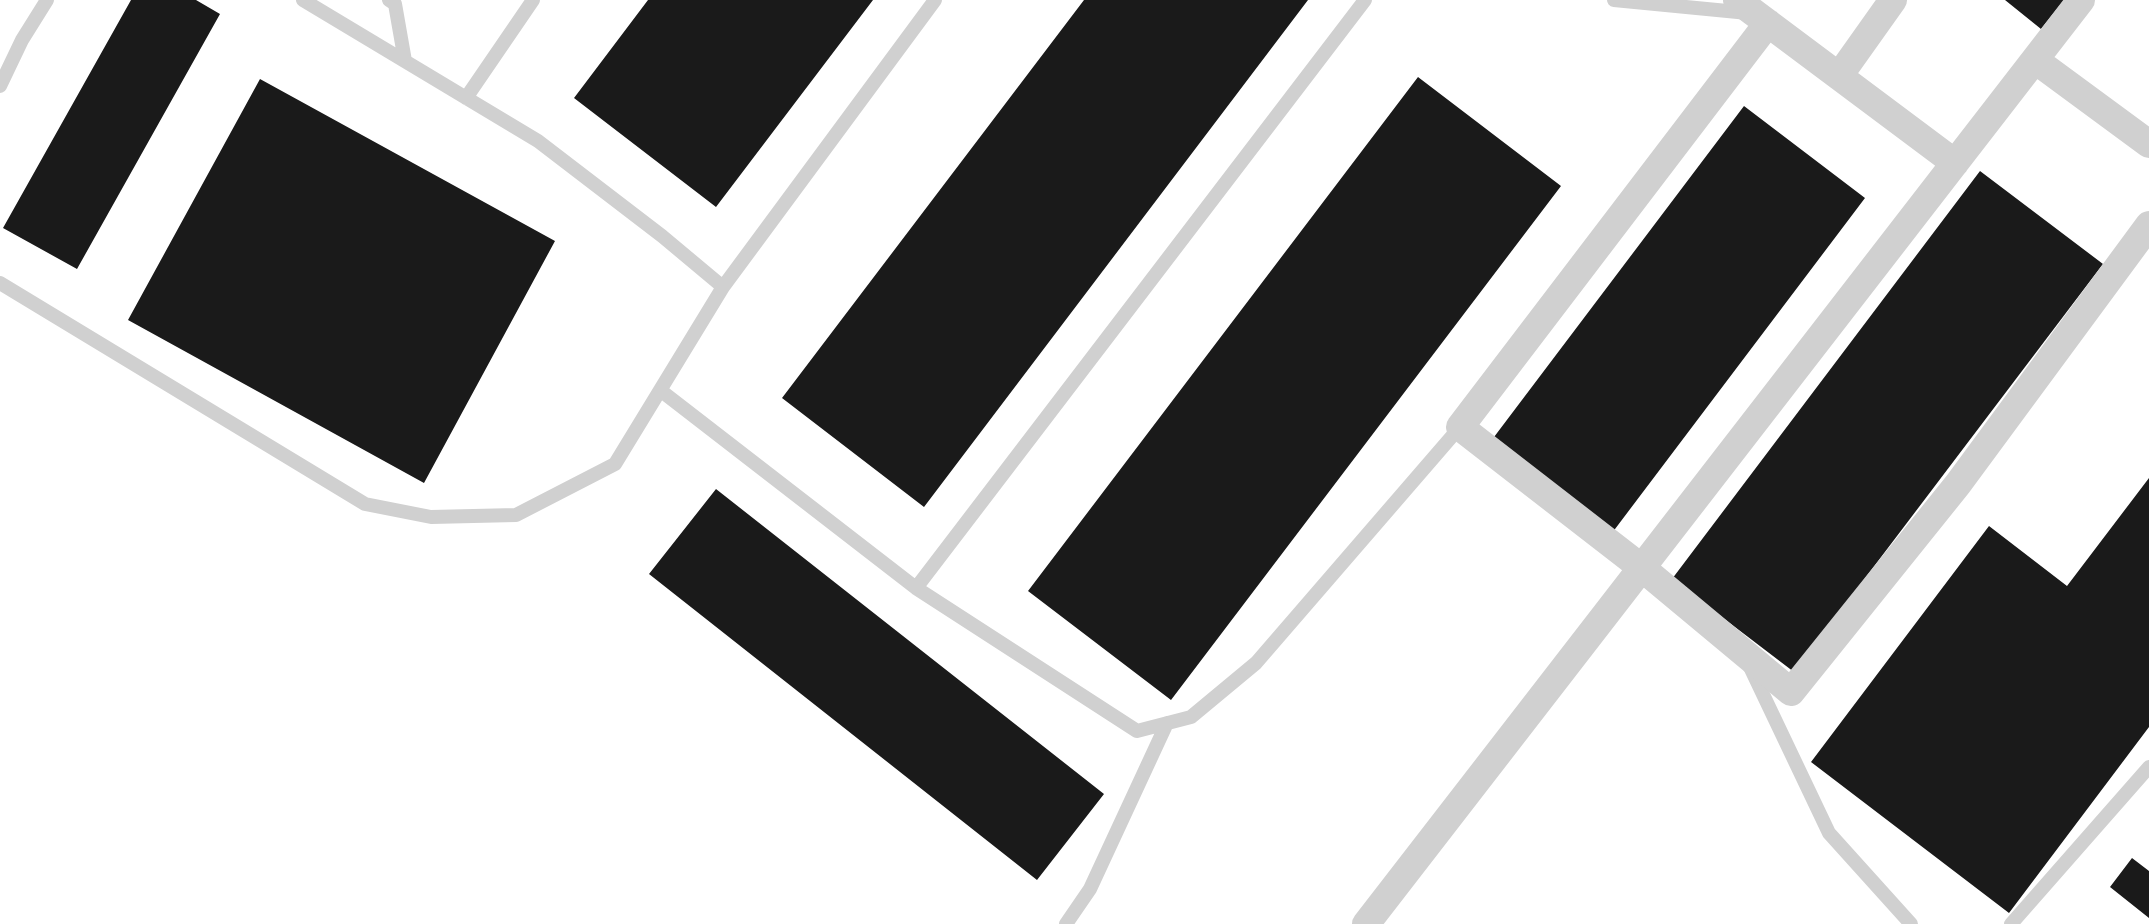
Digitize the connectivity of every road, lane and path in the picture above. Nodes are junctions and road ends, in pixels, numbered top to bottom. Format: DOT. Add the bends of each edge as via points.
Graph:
graph roads {
  1 [pos="47,0"];
  2 [pos="303,0"];
  3 [pos="389,0"];
  4 [pos="533,0"];
  5 [pos="935,0"];
  6 [pos="1365,0"];
  7 [pos="1614,0"];
  8 [pos="1893,0"];
  9 [pos="2081,0"];
  10 [pos="1753,12"];
  11 [pos="2035,60"];
  12 [pos="405,61"];
  13 [pos="1839,76"];
  14 [pos="0,86"];
  15 [pos="466,98"];
  16 [pos="2149,144"];
  17 [pos="1955,163"];
  18 [pos="2149,225"];
  19 [pos="0,283"];
  20 [pos="723,287"];
  21 [pos="660,390"];
  22 [pos="1460,427"];
  23 [pos="1642,568"];
  24 [pos="916,588"];
  25 [pos="1743,652"];
  26 [pos="1167,723"];
  27 [pos="2149,767"];
  28 [pos="1066,924"];
  29 [pos="1366,924"];
  30 [pos="1911,924"];
  31 [pos="2010,924"];
  1 -- 14 [label="lane" via="22,40"];
  2 -- 12 [label="lane"];
  3 -- 12 [label="lane" via="395,4"];
  4 -- 15 [label="lane"];
  5 -- 20 [label="lane"];
  6 -- 24 [label="lane"];
  7 -- 10 [label="lane"];
  8 -- 13 [label="street"];
  9 -- 11 [label="street"];
  10 -- 13 [label="street"];
  10 -- 22 [label="street"];
  11 -- 16 [label="street"];
  11 -- 17 [label="street"];
  12 -- 15 [label="lane"];
  13 -- 17 [label="street"];
  15 -- 20 [label="lane" via="538,141"];
  17 -- 23 [label="street"];
  18 -- 25 [label="street" via="1958,484 1792,692"];
  19 -- 21 [label="lane" via="365,504 431,517 516,515 615,464"];
  20 -- 21 [label="lane"];
  21 -- 24 [label="lane"];
  22 -- 23 [label="street"];
  22 -- 26 [label="lane" via="1256,663 1191,716"];
  23 -- 25 [label="street"];
  23 -- 29 [label="street"];
  24 -- 26 [label="lane" via="1137,731"];
  25 -- 30 [label="lane" via="1829,833"];
  26 -- 28 [label="lane" via="1090,889"];
  27 -- 31 [label="lane"];
}
